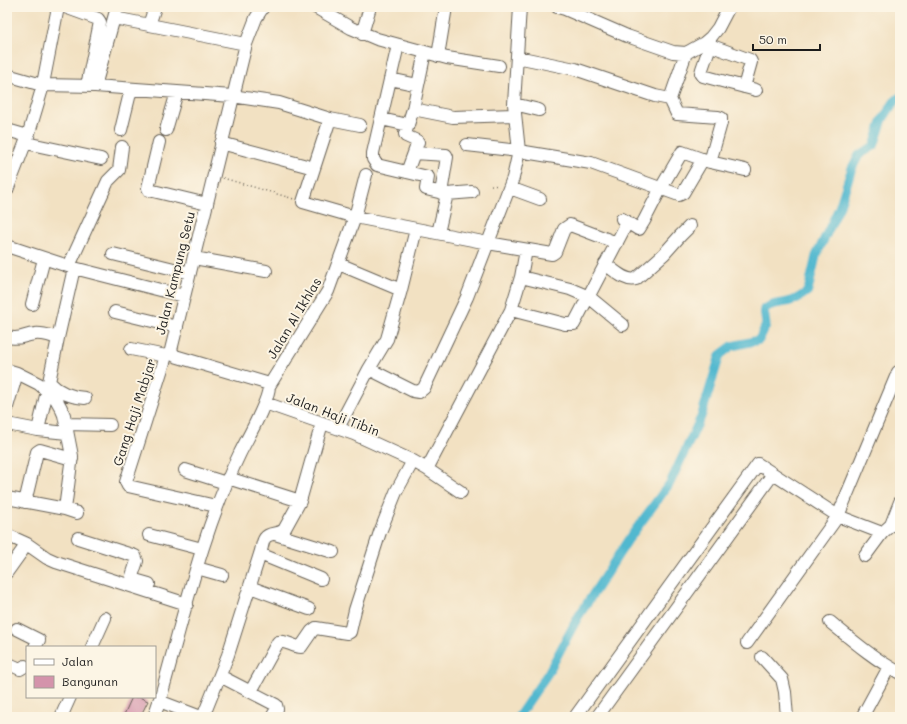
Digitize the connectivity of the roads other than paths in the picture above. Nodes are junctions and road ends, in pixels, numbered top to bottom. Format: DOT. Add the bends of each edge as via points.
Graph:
graph roads {
  1 [pos="58,7"];
  2 [pos="65,7"];
  3 [pos="155,7"];
  4 [pos="263,7"];
  5 [pos="315,7"];
  6 [pos="370,7"];
  7 [pos="446,7"];
  8 [pos="520,7"];
  9 [pos="728,7"];
  10 [pos="562,8"];
  11 [pos="116,12"];
  12 [pos="149,25"];
  13 [pos="362,34"];
  14 [pos="246,44"];
  15 [pos="707,44"];
  16 [pos="398,45"];
  17 [pos="425,52"];
  18 [pos="686,53"];
  19 [pos="438,56"];
  20 [pos="517,57"];
  21 [pos="500,66"];
  22 [pos="7,75"];
  23 [pos="390,79"];
  24 [pos="42,84"];
  25 [pos="418,85"];
  26 [pos="91,86"];
  27 [pos="744,87"];
  28 [pos="131,89"];
  29 [pos="756,90"];
  30 [pos="177,92"];
  31 [pos="232,96"];
  32 [pos="670,99"];
  33 [pos="413,109"];
  34 [pos="514,109"];
  35 [pos="539,110"];
  36 [pos="330,119"];
  37 [pos="382,119"];
  38 [pos="360,125"];
  39 [pos="408,125"];
  40 [pos="7,130"];
  41 [pos="121,130"];
  42 [pos="166,130"];
  43 [pos="27,140"];
  44 [pos="159,142"];
  45 [pos="221,143"];
  46 [pos="466,145"];
  47 [pos="122,147"];
  48 [pos="519,151"];
  49 [pos="414,153"];
  50 [pos="101,160"];
  51 [pos="706,160"];
  52 [pos="314,168"];
  53 [pos="745,170"];
  54 [pos="407,172"];
  55 [pos="366,175"];
  56 [pos="510,188"];
  57 [pos="662,188"];
  58 [pos="7,190"];
  59 [pos="472,192"];
  60 [pos="444,194"];
  61 [pos="540,200"];
  62 [pos="207,204"];
  63 [pos="356,217"];
  64 [pos="690,226"];
  65 [pos="416,229"];
  66 [pos="438,233"];
  67 [pos="488,243"];
  68 [pos="617,243"];
  69 [pos="7,246"];
  70 [pos="526,250"];
  71 [pos="114,254"];
  72 [pos="194,258"];
  73 [pos="44,259"];
  74 [pos="339,264"];
  75 [pos="606,264"];
  76 [pos="72,267"];
  77 [pos="266,271"];
  78 [pos="190,273"];
  79 [pos="521,277"];
  80 [pos="401,290"];
  81 [pos="184,296"];
  82 [pos="588,297"];
  83 [pos="32,304"];
  84 [pos="511,310"];
  85 [pos="115,312"];
  86 [pos="623,325"];
  87 [pos="177,327"];
  88 [pos="7,336"];
  89 [pos="58,338"];
  90 [pos="131,349"];
  91 [pos="169,354"];
  92 [pos="369,369"];
  93 [pos="12,372"];
  94 [pos="898,372"];
  95 [pos="269,386"];
  96 [pos="47,391"];
  97 [pos="85,398"];
  98 [pos="264,403"];
  99 [pos="7,407"];
  100 [pos="322,423"];
  101 [pos="7,424"];
  102 [pos="110,425"];
  103 [pos="66,428"];
  104 [pos="338,428"];
  105 [pos="38,430"];
  106 [pos="72,459"];
  107 [pos="413,461"];
  108 [pos="427,469"];
  109 [pos="185,470"];
  110 [pos="773,474"];
  111 [pos="227,481"];
  112 [pos="461,492"];
  113 [pos="7,498"];
  114 [pos="300,501"];
  115 [pos="25,502"];
  116 [pos="900,502"];
  117 [pos="216,506"];
  118 [pos="65,509"];
  119 [pos="77,513"];
  120 [pos="838,516"];
  121 [pos="882,533"];
  122 [pos="275,534"];
  123 [pos="7,535"];
  124 [pos="149,535"];
  125 [pos="78,538"];
  126 [pos="27,544"];
  127 [pos="202,549"];
  128 [pos="333,552"];
  129 [pos="260,554"];
  130 [pos="865,556"];
  131 [pos="197,568"];
  132 [pos="7,572"];
  133 [pos="222,575"];
  134 [pos="321,579"];
  135 [pos="250,587"];
  136 [pos="188,601"];
  137 [pos="309,609"];
  138 [pos="105,618"];
  139 [pos="830,622"];
  140 [pos="18,630"];
  141 [pos="747,643"];
  142 [pos="36,646"];
  143 [pos="92,646"];
  144 [pos="762,657"];
  145 [pos="7,663"];
  146 [pos="26,665"];
  147 [pos="895,670"];
  148 [pos="220,676"];
  149 [pos="250,691"];
  150 [pos="159,697"];
  151 [pos="70,698"];
  152 [pos="61,717"];
  153 [pos="154,717"];
  154 [pos="202,717"];
  155 [pos="272,717"];
  156 [pos="575,717"];
  157 [pos="596,717"];
  158 [pos="787,717"];
  159 [pos="862,717"];
  1 -- 24 [label="street"];
  2 -- 26 [label="street" via="98,19 101,25"];
  3 -- 12 [label="street"];
  4 -- 14 [label="street, Jalan Kampung Setu"];
  5 -- 13 [label="street"];
  6 -- 13 [label="street"];
  7 -- 19 [label="street"];
  8 -- 20 [label="street"];
  9 -- 15 [label="street"];
  10 -- 18 [label="street" via="627,36 673,52"];
  11 -- 12 [label="street"];
  11 -- 26 [label="street"];
  12 -- 14 [label="street"];
  13 -- 16 [label="street"];
  14 -- 31 [label="street, Jalan Kampung Setu"];
  15 -- 18 [label="street"];
  15 -- 27 [label="street" via="750,60"];
  15 -- 27 [label="street" via="702,75"];
  16 -- 17 [label="street"];
  16 -- 23 [label="street"];
  17 -- 19 [label="street"];
  17 -- 25 [label="street"];
  18 -- 32 [label="street"];
  19 -- 21 [label="street"];
  20 -- 32 [label="street" via="575,69"];
  20 -- 34 [label="street"];
  22 -- 24 [label="street"];
  23 -- 25 [label="street"];
  23 -- 37 [label="street"];
  24 -- 26 [label="street"];
  24 -- 43 [label="street"];
  25 -- 33 [label="street"];
  26 -- 28 [label="street"];
  27 -- 29 [label="street"];
  28 -- 30 [label="street"];
  28 -- 41 [label="street"];
  30 -- 31 [label="street"];
  30 -- 42 [label="street"];
  31 -- 36 [label="street" via="279,103"];
  31 -- 45 [label="street, Jalan Kampung Setu"];
  32 -- 51 [label="street" via="677,114 720,118 721,124"];
  33 -- 34 [label="street" via="453,117"];
  33 -- 39 [label="street"];
  34 -- 35 [label="street"];
  34 -- 48 [label="street"];
  36 -- 38 [label="street"];
  36 -- 52 [label="street"];
  37 -- 39 [label="street"];
  37 -- 54 [label="street" via="373,153 374,163"];
  39 -- 49 [label="street" via="406,136 418,142"];
  40 -- 43 [label="street"];
  43 -- 50 [label="street"];
  43 -- 58 [label="street"];
  44 -- 62 [label="street" via="149,190"];
  45 -- 52 [label="street"];
  45 -- 62 [label="street, Jalan Kampung Setu"];
  46 -- 48 [label="street"];
  47 -- 76 [label="street" via="119,170 108,181"];
  48 -- 56 [label="street"];
  48 -- 57 [label="street" via="591,164"];
  49 -- 54 [label="street"];
  49 -- 60 [label="street" via="446,155"];
  51 -- 53 [label="street"];
  51 -- 57 [label="street" via="683,193 678,194"];
  51 -- 57 [label="street" via="680,152"];
  52 -- 63 [label="street" via="303,202"];
  54 -- 60 [label="street" via="428,178 426,189"];
  55 -- 63 [label="street, Jalan Al Ikhlas"];
  56 -- 61 [label="street"];
  56 -- 67 [label="street"];
  57 -- 68 [label="street" via="639,229 624,221"];
  59 -- 60 [label="street"];
  60 -- 66 [label="street"];
  62 -- 72 [label="street, Jalan Kampung Setu"];
  63 -- 65 [label="street"];
  63 -- 74 [label="street, Jalan Al Ikhlas"];
  64 -- 75 [label="street" via="636,279 626,278"];
  65 -- 66 [label="street"];
  65 -- 80 [label="street"];
  66 -- 67 [label="street"];
  67 -- 70 [label="street"];
  67 -- 92 [label="street" via="467,297 424,388 419,392 413,391"];
  68 -- 70 [label="street" via="570,225 564,229 554,253"];
  68 -- 75 [label="street"];
  69 -- 73 [label="street"];
  70 -- 79 [label="street"];
  71 -- 78 [label="street"];
  72 -- 77 [label="street"];
  72 -- 78 [label="street, Jalan Kampung Setu"];
  73 -- 76 [label="street"];
  73 -- 83 [label="street"];
  74 -- 80 [label="street"];
  74 -- 95 [label="street, Jalan Al Ikhlas" via="323,300"];
  75 -- 82 [label="street"];
  76 -- 81 [label="street"];
  76 -- 89 [label="street"];
  78 -- 81 [label="street, Jalan Kampung Setu"];
  79 -- 82 [label="street" via="570,289"];
  79 -- 84 [label="street"];
  80 -- 92 [label="street" via="386,339"];
  81 -- 87 [label="street, Jalan Kampung Setu"];
  82 -- 84 [label="street" via="574,324"];
  82 -- 86 [label="street"];
  84 -- 108 [label="street"];
  85 -- 87 [label="street"];
  87 -- 91 [label="street, Jalan Kampung Setu"];
  88 -- 89 [label="street" via="20,338 44,334"];
  89 -- 97 [label="street" via="49,382 66,394"];
  90 -- 91 [label="street"];
  91 -- 95 [label="street, Jalan Kampung Setu"];
  91 -- 117 [label="street, Gang Haji Mabjar" via="126,482 128,486"];
  92 -- 104 [label="street"];
  93 -- 96 [label="street" via="39,384"];
  93 -- 99 [label="street"];
  94 -- 120 [label="street"];
  95 -- 98 [label="street"];
  96 -- 103 [label="street" via="62,408"];
  96 -- 105 [label="street"];
  98 -- 100 [label="street, Jalan Haji Tibin"];
  98 -- 111 [label="street"];
  100 -- 104 [label="street, Jalan Haji Tibin"];
  100 -- 114 [label="street"];
  101 -- 105 [label="street"];
  102 -- 103 [label="street"];
  103 -- 105 [label="street"];
  103 -- 106 [label="street"];
  104 -- 107 [label="street, Jalan Haji Tibin"];
  106 -- 115 [label="street" via="40,450 36,452"];
  106 -- 118 [label="street"];
  107 -- 108 [label="street, Jalan Haji Tibin"];
  107 -- 149 [label="street" via="396,492 380,532 350,632 316,628 301,647 283,640 278,642"];
  108 -- 112 [label="street, Jalan Haji Tibin"];
  109 -- 111 [label="street"];
  110 -- 120 [label="street"];
  110 -- 156 [label="street" via="758,464"];
  110 -- 157 [label="street"];
  111 -- 114 [label="street"];
  111 -- 117 [label="street"];
  113 -- 115 [label="street"];
  114 -- 122 [label="street" via="284,530"];
  115 -- 118 [label="street"];
  116 -- 121 [label="street" via="891,525"];
  117 -- 127 [label="street"];
  118 -- 119 [label="street"];
  120 -- 121 [label="street"];
  120 -- 141 [label="street"];
  121 -- 130 [label="street"];
  122 -- 128 [label="street"];
  122 -- 129 [label="street" via="264,539"];
  123 -- 126 [label="street"];
  124 -- 127 [label="street"];
  125 -- 136 [label="street" via="135,556 137,561 133,578"];
  126 -- 132 [label="street"];
  126 -- 136 [label="street" via="56,562"];
  127 -- 131 [label="street"];
  129 -- 134 [label="street"];
  129 -- 135 [label="street"];
  131 -- 133 [label="street"];
  131 -- 136 [label="street"];
  135 -- 137 [label="street"];
  135 -- 148 [label="street"];
  136 -- 150 [label="street"];
  138 -- 143 [label="street"];
  139 -- 147 [label="street"];
  140 -- 142 [label="street" via="39,640"];
  144 -- 158 [label="street" via="782,679"];
  145 -- 146 [label="street" via="20,669"];
  147 -- 159 [label="street"];
  148 -- 149 [label="street"];
  148 -- 154 [label="street"];
  149 -- 155 [label="street" via="276,706"];
  150 -- 153 [label="street"];
  150 -- 154 [label="street"];
  151 -- 152 [label="street"];
}
